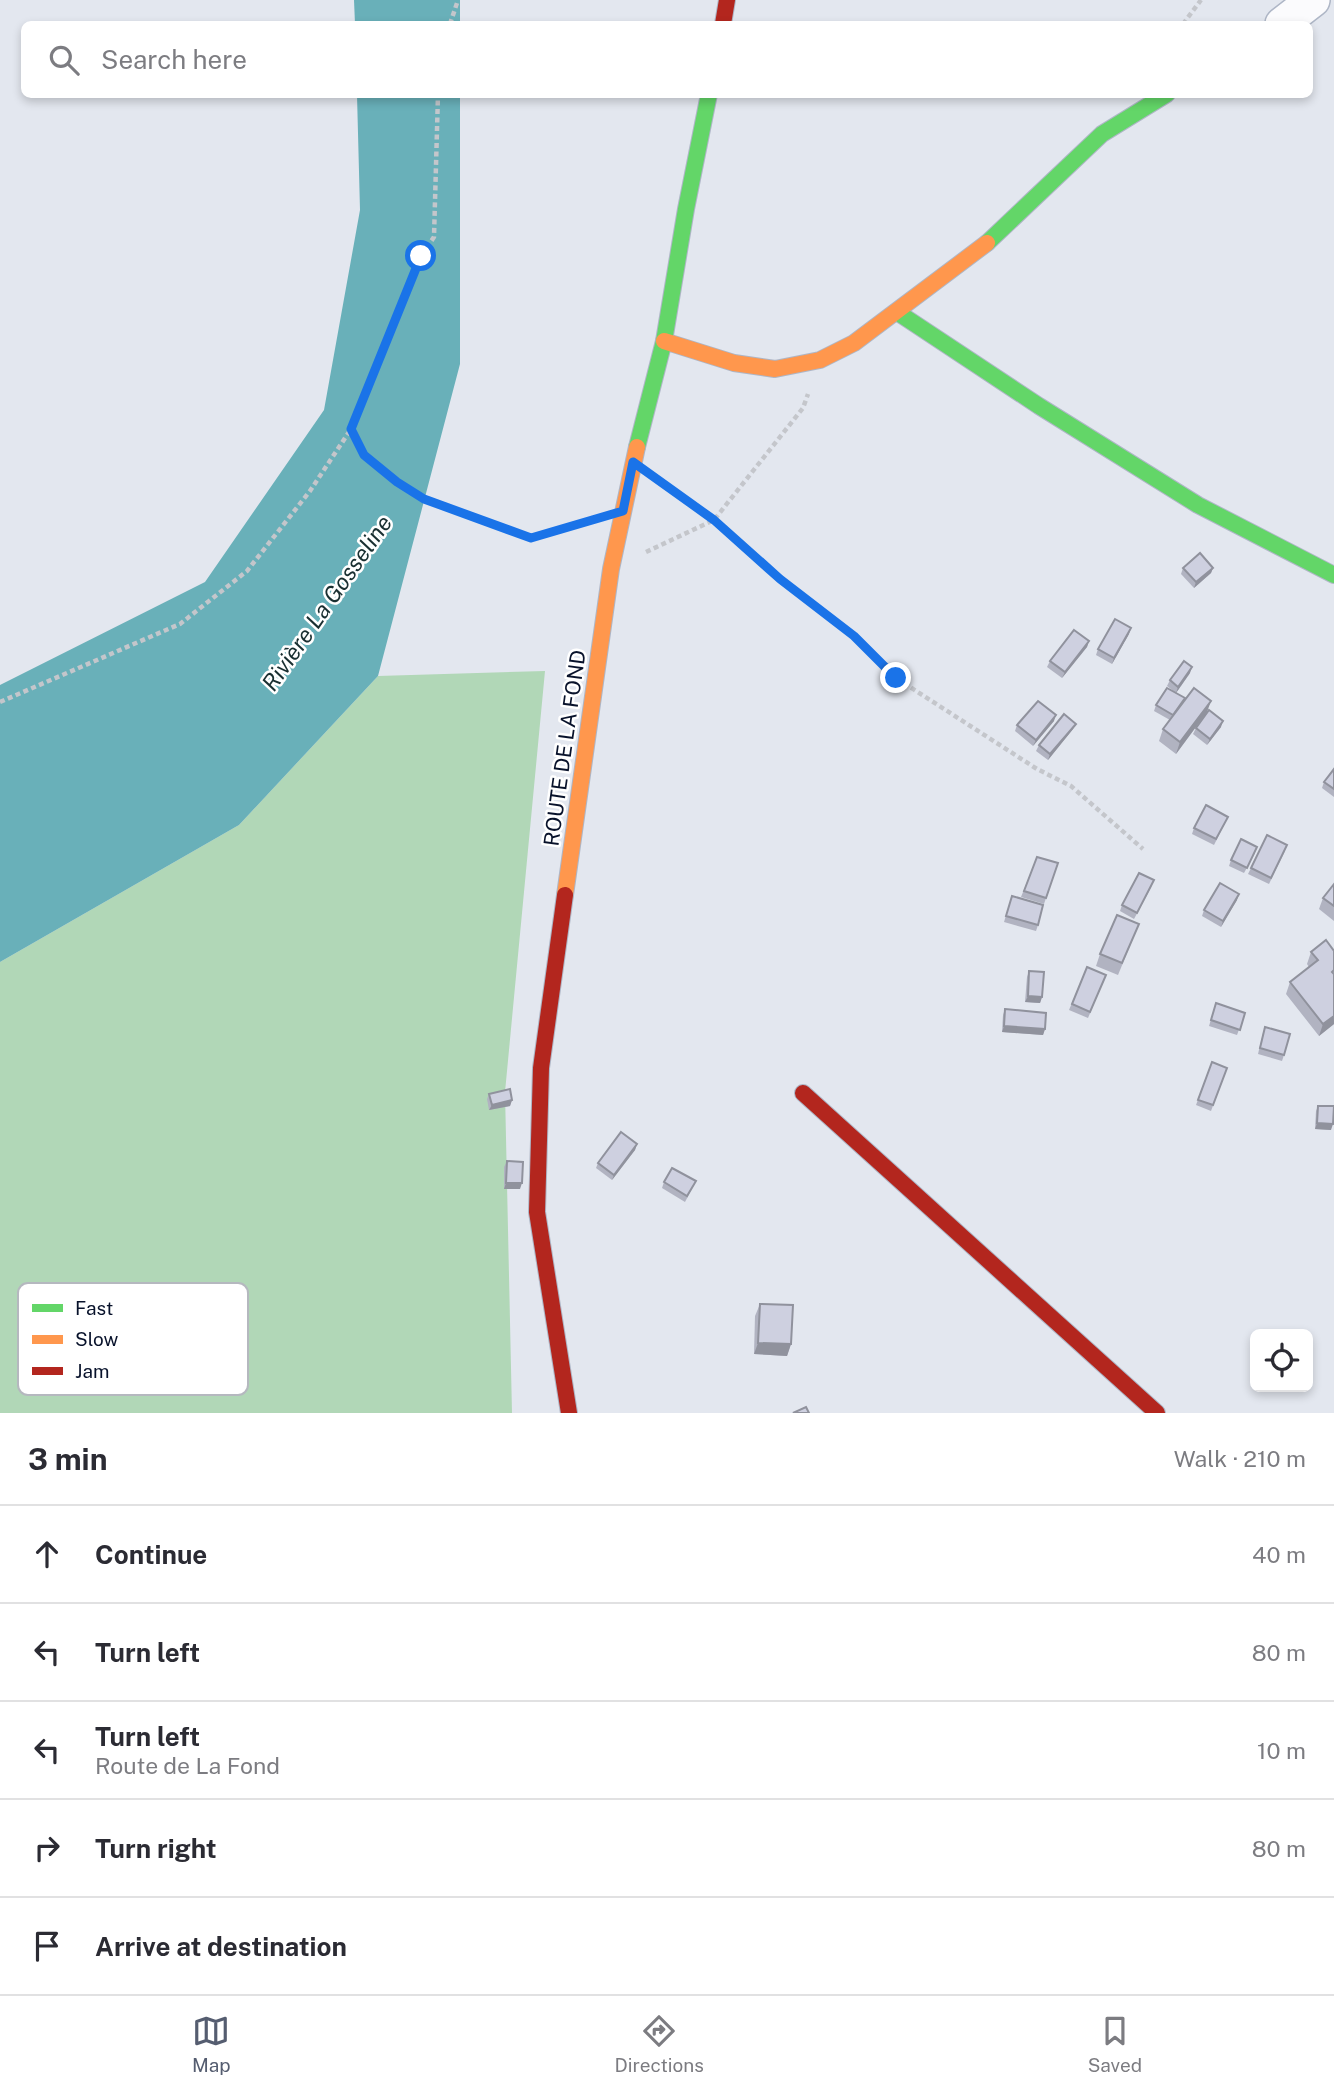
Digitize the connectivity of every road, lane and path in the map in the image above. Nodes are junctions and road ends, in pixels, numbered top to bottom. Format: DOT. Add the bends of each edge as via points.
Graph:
graph roads {
  1 [pos="458,0"];
  2 [pos="727,0"];
  3 [pos="1201,0"];
  4 [pos="1313,0"];
  5 [pos="451,21"];
  6 [pos="724,21"];
  7 [pos="1185,21"];
  8 [pos="1286,21"];
  9 [pos="438,98"];
  10 [pos="708,98"];
  11 [pos="1160,98"];
  12 [pos="897,313"];
  13 [pos="664,341"];
  14 [pos="351,429"];
  15 [pos="633,462"];
  16 [pos="623,511"];
  17 [pos="1334,575"];
  18 [pos="0,702"];
  19 [pos="1143,849"];
  20 [pos="803,1093"];
  21 [pos="569,1413"];
  22 [pos="1157,1413"];
  1 -- 5 [label="path"];
  2 -- 6 [label="street"];
  3 -- 7 [label="path"];
  4 -- 8 [label="street"];
  9 -- 14 [label="path" via="435,237 421,256"];
  10 -- 13 [label="street, ROUTE DE LA FOND"];
  11 -- 12 [label="street" via="1102,134 988,242"];
  12 -- 13 [label="street" via="820,360 775,369 734,363"];
  12 -- 17 [label="street" via="1198,505"];
  13 -- 15 [label="street, ROUTE DE LA FOND"];
  14 -- 16 [label="path" via="364,455 424,499 531,538"];
  14 -- 18 [label="path" via="310,491 247,571 180,624"];
  15 -- 16 [label="street, ROUTE DE LA FOND"];
  15 -- 19 [label="path" via="714,520 854,636 896,678 1071,786"];
  16 -- 21 [label="street, ROUTE DE LA FOND" via="541,1068 537,1212"];
  20 -- 22 [label="street"];
}
